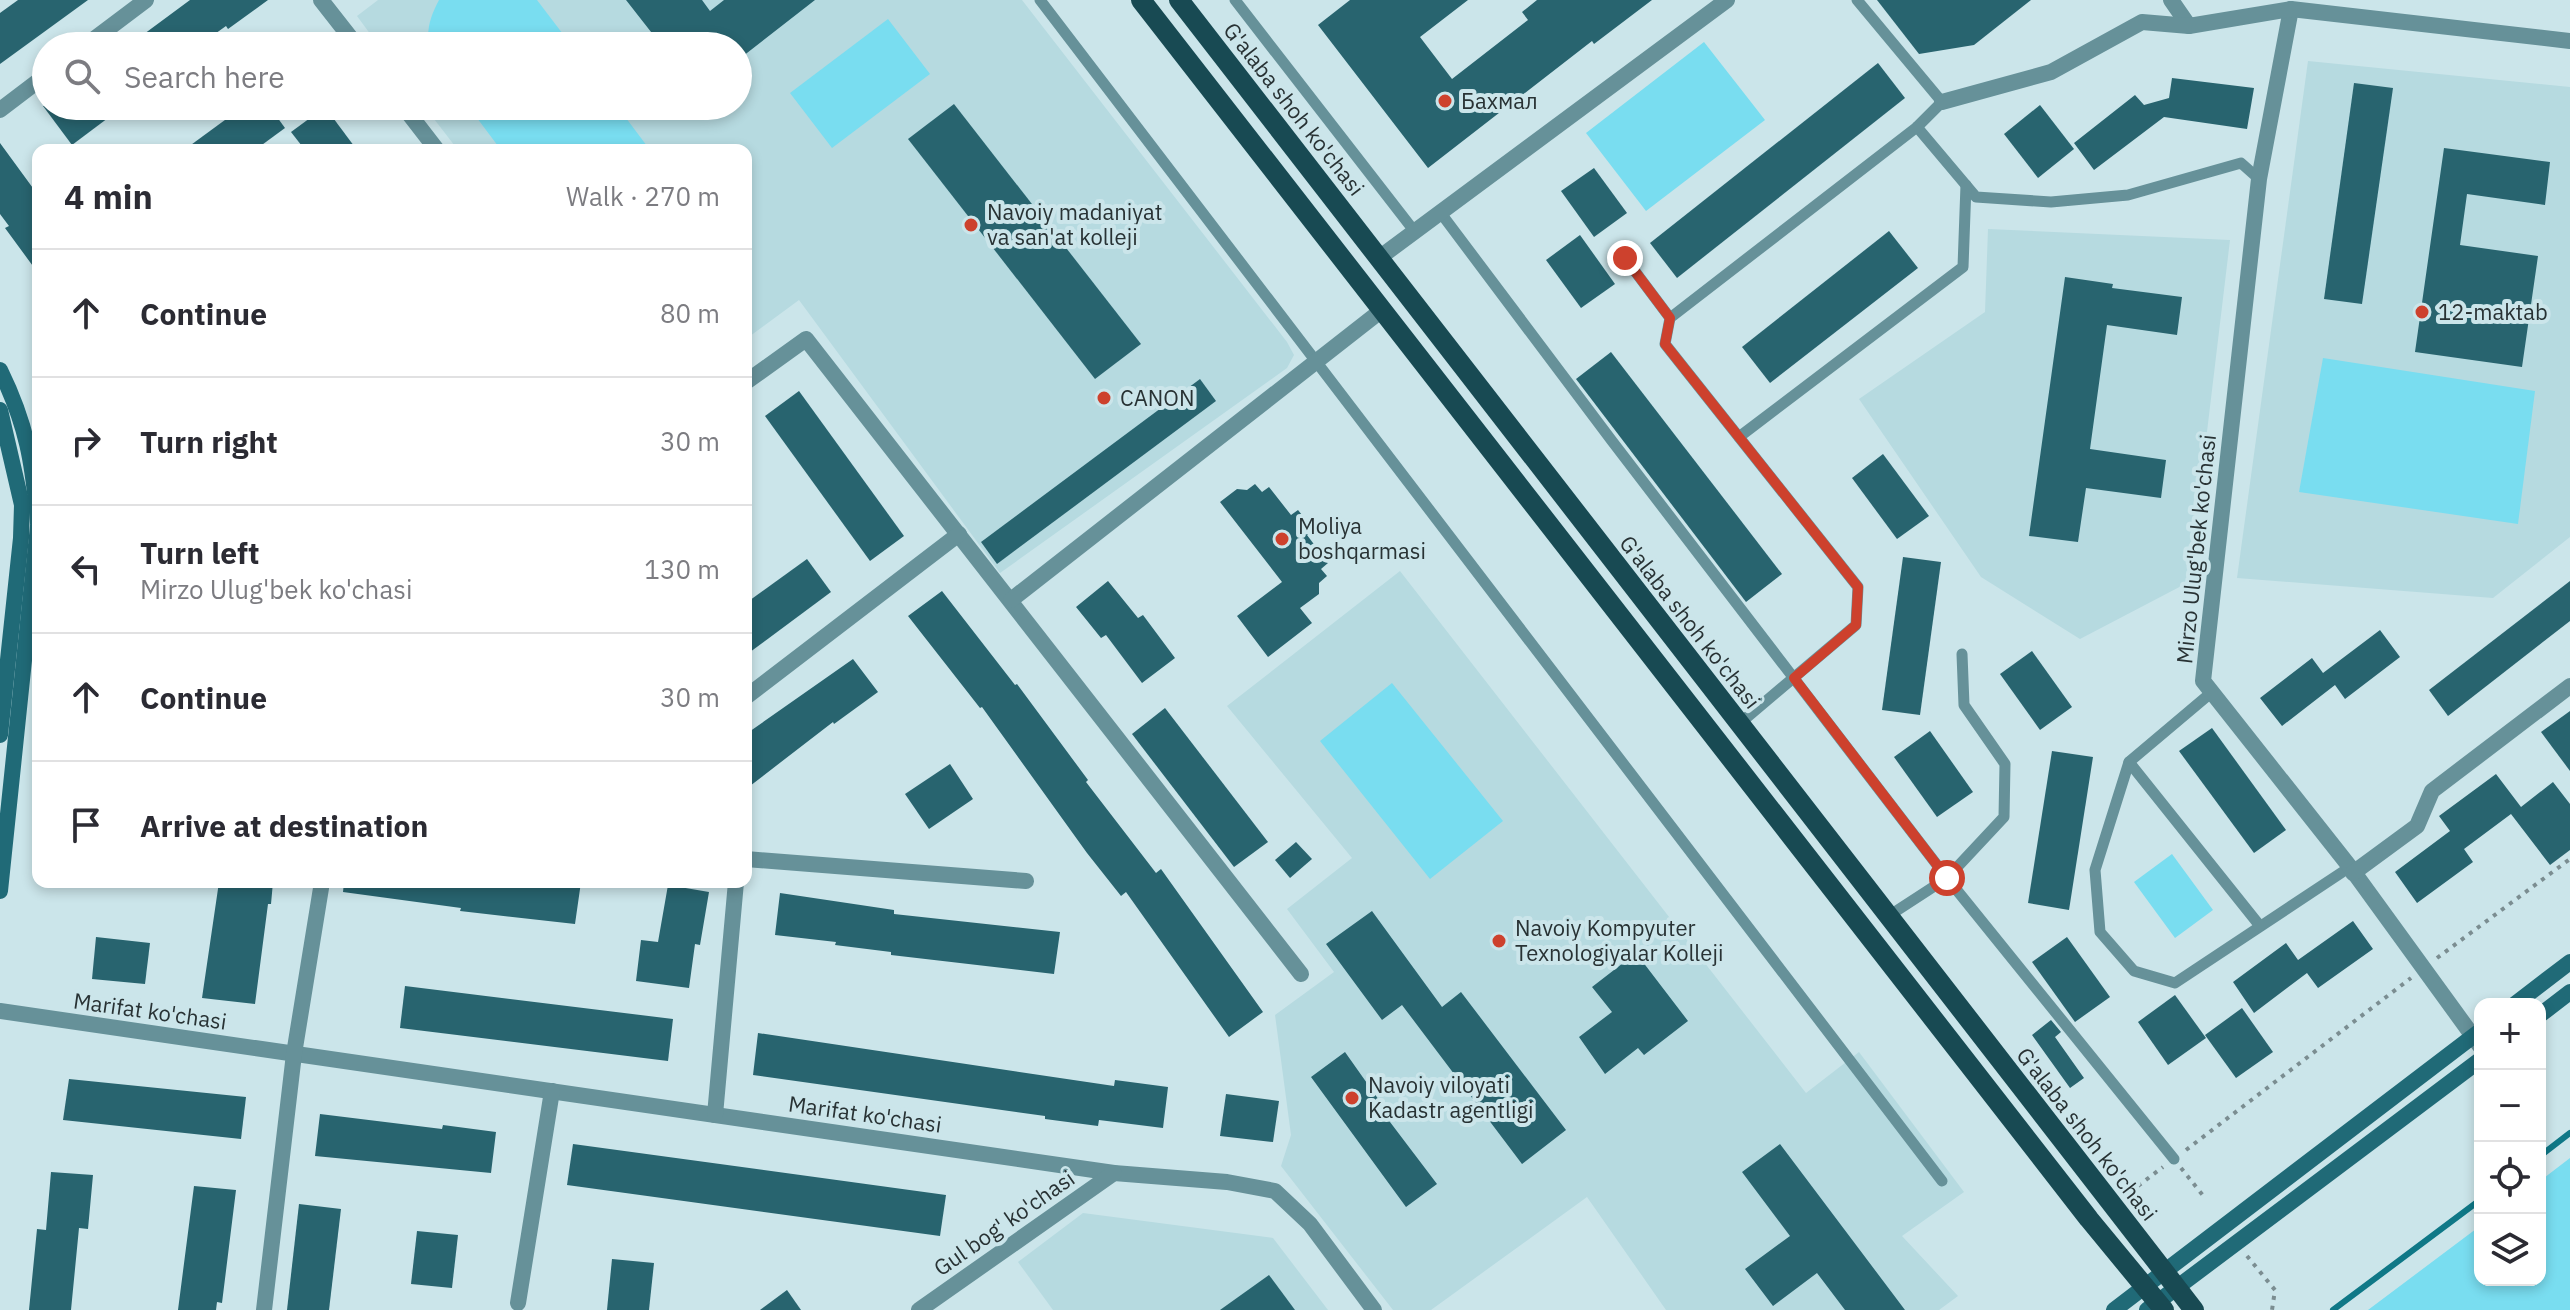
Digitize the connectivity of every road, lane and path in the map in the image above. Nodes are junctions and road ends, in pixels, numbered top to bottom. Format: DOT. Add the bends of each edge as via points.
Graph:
graph roads {
  1 [pos="146,0"];
  2 [pos="321,0"];
  3 [pos="1040,0"];
  4 [pos="1141,0"];
  5 [pos="1179,0"];
  6 [pos="1235,0"];
  7 [pos="1727,0"];
  8 [pos="1857,0"];
  9 [pos="2171,0"];
  10 [pos="2291,9"];
  11 [pos="2189,26"];
  12 [pos="104,32"];
  13 [pos="346,32"];
  14 [pos="2570,41"];
  15 [pos="32,86"];
  16 [pos="1942,102"];
  17 [pos="0,110"];
  18 [pos="414,120"];
  19 [pos="1917,127"];
  20 [pos="432,144"];
  21 [pos="2259,179"];
  22 [pos="1966,185"];
  23 [pos="1440,212"];
  24 [pos="1415,232"];
  25 [pos="1379,258"];
  26 [pos="1625,258"];
  27 [pos="1382,310"];
  28 [pos="1670,318"];
  29 [pos="1319,361"];
  30 [pos="0,370"];
  31 [pos="752,378"];
  32 [pos="0,410"];
  33 [pos="1739,437"];
  34 [pos="32,461"];
  35 [pos="959,534"];
  36 [pos="32,583"];
  37 [pos="1011,600"];
  38 [pos="1962,654"];
  39 [pos="1794,678"];
  40 [pos="2570,686"];
  41 [pos="752,692"];
  42 [pos="2212,692"];
  43 [pos="1739,724"];
  44 [pos="0,735"];
  45 [pos="2129,762"];
  46 [pos="752,859"];
  47 [pos="2570,859"];
  48 [pos="2351,870"];
  49 [pos="1947,878"];
  50 [pos="1026,881"];
  51 [pos="321,888"];
  52 [pos="735,888"];
  53 [pos="0,891"];
  54 [pos="1887,917"];
  55 [pos="2260,926"];
  56 [pos="2570,962"];
  57 [pos="2423,969"];
  58 [pos="1301,974"];
  59 [pos="2570,992"];
  60 [pos="2523,998"];
  61 [pos="2546,1010"];
  62 [pos="0,1011"];
  63 [pos="2474,1033"];
  64 [pos="2474,1041"];
  65 [pos="294,1054"];
  66 [pos="2474,1064"];
  67 [pos="552,1091"];
  68 [pos="715,1115"];
  69 [pos="2174,1159"];
  70 [pos="1114,1173"];
  71 [pos="1942,1181"];
  72 [pos="2130,1192"];
  73 [pos="2205,1198"];
  74 [pos="2245,1255"];
  75 [pos="2171,1279"];
  76 [pos="2153,1302"];
  77 [pos="518,1303"];
  78 [pos="264,1310"];
  79 [pos="919,1310"];
  80 [pos="1374,1310"];
  81 [pos="2114,1310"];
  82 [pos="2194,1310"];
  83 [pos="2272,1310"];
  1 -- 12 [label="street"];
  2 -- 13 [label="street"];
  3 -- 29 [label="lane"];
  4 -- 27 [label="main road"];
  5 -- 25 [label="main road, G'alaba shoh ko'chasi"];
  6 -- 24 [label="lane"];
  7 -- 23 [label="street"];
  8 -- 16 [label="lane"];
  9 -- 11 [label="street"];
  10 -- 11 [label="street"];
  10 -- 14 [label="street"];
  10 -- 21 [label="street, Mirzo Ulug'bek ko'chasi"];
  11 -- 16 [label="street" via="2142,22 2051,72"];
  15 -- 17 [label="street"];
  16 -- 19 [label="lane"];
  18 -- 20 [label="street"];
  19 -- 22 [label="lane"];
  19 -- 28 [label="lane"];
  21 -- 22 [label="lane" via="2241,163 2128,195 2051,202 1976,197"];
  21 -- 42 [label="street, Mirzo Ulug'bek ko'chasi" via="2203,681"];
  22 -- 33 [label="lane" via="1963,267"];
  23 -- 24 [label="street"];
  23 -- 39 [label="lane"];
  24 -- 25 [label="street"];
  25 -- 43 [label="main road, G'alaba shoh ko'chasi"];
  26 -- 28 [label="lane"];
  27 -- 29 [label="street"];
  27 -- 76 [label="main road"];
  28 -- 33 [label="lane" via="1665,344"];
  29 -- 37 [label="street"];
  29 -- 71 [label="lane"];
  30 -- 34 [label="main road" via="17,404"];
  31 -- 35 [label="street" via="806,339"];
  32 -- 44 [label="main road" via="22,505"];
  33 -- 39 [label="lane" via="1858,587 1856,625"];
  35 -- 37 [label="street"];
  35 -- 41 [label="street"];
  36 -- 53 [label="main road"];
  37 -- 58 [label="street"];
  38 -- 49 [label="lane" via="1964,705 2005,764 2004,817"];
  39 -- 43 [label="lane"];
  39 -- 49 [label="lane"];
  40 -- 48 [label="street" via="2432,791 2417,826"];
  42 -- 45 [label="lane"];
  42 -- 48 [label="street, Mirzo Ulug'bek ko'chasi"];
  43 -- 54 [label="main road, G'alaba shoh ko'chasi"];
  45 -- 55 [label="lane"];
  45 -- 55 [label="lane" via="2095,870 2100,932 2134,971 2175,983"];
  46 -- 50 [label="street"];
  47 -- 57 [label="path"];
  48 -- 55 [label="lane"];
  48 -- 57 [label="street, Mirzo Ulug'bek ko'chasi"];
  49 -- 54 [label="lane"];
  49 -- 69 [label="lane"];
  51 -- 65 [label="street"];
  52 -- 68 [label="street"];
  54 -- 75 [label="main road, G'alaba shoh ko'chasi"];
  56 -- 60 [label="main road"];
  57 -- 63 [label="street, Mirzo Ulug'bek ko'chasi"];
  57 -- 69 [label="path"];
  59 -- 61 [label="main road"];
  62 -- 65 [label="street, Marifat ko'chasi"];
  64 -- 75 [label="main road"];
  65 -- 67 [label="street, Marifat ko'chasi"];
  65 -- 78 [label="street"];
  66 -- 75 [label="main road"];
  67 -- 68 [label="street, Marifat ko'chasi"];
  67 -- 77 [label="street"];
  68 -- 70 [label="street, Marifat ko'chasi"];
  69 -- 72 [label="path"];
  69 -- 73 [label="path"];
  70 -- 79 [label="street, Gul bog' ko'chasi"];
  70 -- 80 [label="street, Marifat ko'chasi" via="1275,1191 1310,1224"];
  74 -- 83 [label="path" via="2275,1290"];
  75 -- 76 [label="main road"];
  75 -- 82 [label="main road, G'alaba shoh ko'chasi"];
  76 -- 81 [label="main road"];
}
